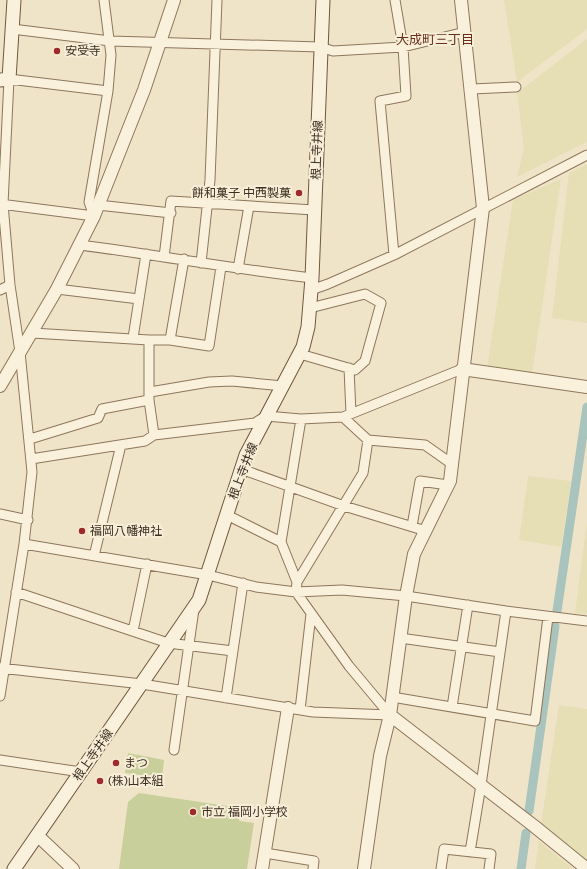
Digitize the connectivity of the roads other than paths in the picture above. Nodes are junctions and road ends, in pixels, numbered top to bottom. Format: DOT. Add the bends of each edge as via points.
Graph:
graph roads {
  1 [pos="14,0"];
  2 [pos="104,0"];
  3 [pos="174,0"];
  4 [pos="217,0"];
  5 [pos="323,0"];
  6 [pos="395,0"];
  7 [pos="461,0"];
  8 [pos="12,29"];
  9 [pos="465,32"];
  10 [pos="110,41"];
  11 [pos="161,42"];
  12 [pos="216,44"];
  13 [pos="403,47"];
  14 [pos="320,48"];
  15 [pos="5,80"];
  16 [pos="516,87"];
  17 [pos="472,89"];
  18 [pos="108,91"];
  19 [pos="587,155"];
  20 [pos="1,204"];
  21 [pos="208,204"];
  22 [pos="98,205"];
  23 [pos="249,206"];
  24 [pos="483,208"];
  25 [pos="314,210"];
  26 [pos="171,213"];
  27 [pos="94,216"];
  28 [pos="80,245"];
  29 [pos="146,254"];
  30 [pos="394,255"];
  31 [pos="164,257"];
  32 [pos="184,259"];
  33 [pos="201,263"];
  34 [pos="221,267"];
  35 [pos="238,269"];
  36 [pos="311,284"];
  37 [pos="10,286"];
  38 [pos="57,289"];
  39 [pos="0,290"];
  40 [pos="139,299"];
  41 [pos="310,308"];
  42 [pos="32,333"];
  43 [pos="133,338"];
  44 [pos="149,340"];
  45 [pos="170,340"];
  46 [pos="20,352"];
  47 [pos="300,354"];
  48 [pos="350,368"];
  49 [pos="462,369"];
  50 [pos="0,386"];
  51 [pos="283,386"];
  52 [pos="587,387"];
  53 [pos="150,396"];
  54 [pos="266,416"];
  55 [pos="347,416"];
  56 [pos="301,419"];
  57 [pos="154,435"];
  58 [pos="30,439"];
  59 [pos="368,440"];
  60 [pos="121,445"];
  61 [pos="31,459"];
  62 [pos="452,464"];
  63 [pos="241,469"];
  64 [pos="448,485"];
  65 [pos="291,487"];
  66 [pos="344,506"];
  67 [pos="0,514"];
  68 [pos="227,515"];
  69 [pos="28,520"];
  70 [pos="412,526"];
  71 [pos="426,531"];
  72 [pos="281,542"];
  73 [pos="24,544"];
  74 [pos="94,556"];
  75 [pos="147,564"];
  76 [pos="208,574"];
  77 [pos="297,582"];
  78 [pos="243,584"];
  79 [pos="16,592"];
  80 [pos="296,592"];
  81 [pos="406,596"];
  82 [pos="195,605"];
  83 [pos="468,605"];
  84 [pos="506,611"];
  85 [pos="311,614"];
  86 [pos="548,617"];
  87 [pos="587,621"];
  88 [pos="133,631"];
  89 [pos="400,638"];
  90 [pos="168,643"];
  91 [pos="190,646"];
  92 [pos="462,647"];
  93 [pos="233,651"];
  94 [pos="500,652"];
  95 [pos="2,668"];
  96 [pos="142,684"];
  97 [pos="184,690"];
  98 [pos="0,696"];
  99 [pos="392,697"];
  100 [pos="226,698"];
  101 [pos="452,707"];
  102 [pos="294,709"];
  103 [pos="492,714"];
  104 [pos="390,715"];
  105 [pos="174,750"];
  106 [pos="0,760"];
  107 [pos="81,772"];
  108 [pos="481,785"];
  109 [pos="38,835"];
  110 [pos="470,852"];
  111 [pos="265,853"];
  112 [pos="14,869"];
  113 [pos="73,869"];
  114 [pos="262,869"];
  115 [pos="313,869"];
  116 [pos="364,869"];
  117 [pos="441,869"];
  118 [pos="489,869"];
  119 [pos="587,869"];
  1 -- 8 [label="main road"];
  2 -- 10 [label="street"];
  3 -- 11 [label="street"];
  4 -- 12 [label="street"];
  5 -- 14 [label="main road, 根上寺井線"];
  6 -- 13 [label="street"];
  7 -- 9 [label="street"];
  8 -- 10 [label="street"];
  8 -- 15 [label="main road"];
  9 -- 13 [label="street"];
  9 -- 17 [label="street"];
  10 -- 11 [label="street"];
  10 -- 18 [label="street"];
  11 -- 12 [label="street"];
  11 -- 22 [label="street"];
  12 -- 14 [label="street"];
  12 -- 21 [label="street"];
  13 -- 14 [label="street" via="334,51"];
  13 -- 30 [label="street" via="406,96 380,101"];
  14 -- 25 [label="main road, 根上寺井線"];
  15 -- 18 [label="street"];
  15 -- 20 [label="street"];
  16 -- 17 [label="street"];
  17 -- 24 [label="street"];
  18 -- 27 [label="street" via="89,202"];
  19 -- 24 [label="street"];
  20 -- 27 [label="street"];
  20 -- 37 [label="street"];
  21 -- 23 [label="street"];
  21 -- 26 [label="street" via="171,202"];
  21 -- 33 [label="street"];
  22 -- 26 [label="street"];
  22 -- 27 [label="street"];
  23 -- 25 [label="street"];
  23 -- 35 [label="street"];
  24 -- 30 [label="street"];
  24 -- 49 [label="street"];
  25 -- 36 [label="main road, 根上寺井線"];
  26 -- 31 [label="street"];
  27 -- 28 [label="street"];
  28 -- 29 [label="street"];
  28 -- 38 [label="street"];
  29 -- 31 [label="street"];
  29 -- 40 [label="street"];
  30 -- 36 [label="street" via="318,288"];
  31 -- 32 [label="street"];
  32 -- 33 [label="street"];
  32 -- 45 [label="street"];
  33 -- 34 [label="street"];
  34 -- 35 [label="street"];
  34 -- 45 [label="street" via="209,346"];
  35 -- 36 [label="street"];
  36 -- 41 [label="main road, 根上寺井線"];
  37 -- 39 [label="street"];
  37 -- 46 [label="street"];
  38 -- 40 [label="street"];
  38 -- 42 [label="street"];
  40 -- 43 [label="street"];
  41 -- 47 [label="main road, 根上寺井線" via="306,337"];
  41 -- 48 [label="street" via="365,294 381,303 366,361 355,370"];
  42 -- 43 [label="street"];
  42 -- 46 [label="street"];
  43 -- 44 [label="street"];
  44 -- 45 [label="street"];
  44 -- 53 [label="street"];
  46 -- 50 [label="street"];
  46 -- 58 [label="street"];
  47 -- 48 [label="street"];
  47 -- 51 [label="main road, 根上寺井線"];
  48 -- 55 [label="street"];
  49 -- 52 [label="street"];
  49 -- 55 [label="street"];
  49 -- 62 [label="street"];
  51 -- 53 [label="street" via="232,381 208,382"];
  51 -- 54 [label="main road, 根上寺井線"];
  53 -- 57 [label="street"];
  53 -- 58 [label="street" via="102,409 98,418"];
  54 -- 56 [label="street"];
  54 -- 57 [label="street" via="255,423"];
  54 -- 63 [label="main road, 根上寺井線"];
  55 -- 56 [label="street"];
  55 -- 59 [label="street"];
  56 -- 65 [label="street"];
  57 -- 60 [label="street" via="145,441"];
  58 -- 61 [label="street"];
  59 -- 62 [label="street" via="425,445"];
  59 -- 66 [label="street" via="363,473"];
  60 -- 61 [label="street"];
  60 -- 74 [label="street"];
  61 -- 69 [label="street" via="32,487"];
  62 -- 64 [label="street"];
  63 -- 65 [label="street"];
  63 -- 68 [label="main road, 根上寺井線"];
  64 -- 70 [label="street" via="420,481"];
  64 -- 71 [label="street"];
  65 -- 66 [label="street"];
  65 -- 72 [label="street"];
  66 -- 70 [label="street"];
  66 -- 77 [label="street"];
  67 -- 69 [label="street"];
  68 -- 72 [label="street"];
  68 -- 76 [label="main road, 根上寺井線"];
  69 -- 73 [label="street"];
  70 -- 71 [label="street"];
  71 -- 81 [label="street" via="414,554"];
  72 -- 77 [label="street"];
  73 -- 74 [label="street"];
  73 -- 79 [label="street"];
  74 -- 75 [label="street"];
  75 -- 76 [label="street"];
  75 -- 88 [label="street"];
  76 -- 78 [label="street"];
  76 -- 82 [label="main road, 根上寺井線"];
  77 -- 80 [label="street"];
  78 -- 80 [label="street"];
  78 -- 93 [label="street"];
  79 -- 88 [label="street"];
  79 -- 95 [label="street"];
  80 -- 81 [label="street" via="342,590"];
  80 -- 85 [label="street"];
  81 -- 83 [label="street"];
  81 -- 89 [label="street"];
  82 -- 90 [label="main road, 根上寺井線"];
  82 -- 91 [label="street"];
  83 -- 84 [label="street"];
  83 -- 92 [label="street"];
  84 -- 86 [label="street"];
  84 -- 94 [label="street"];
  85 -- 102 [label="street"];
  85 -- 104 [label="street" via="349,666"];
  86 -- 87 [label="street"];
  86 -- 103 [label="street" via="535,721"];
  88 -- 90 [label="street"];
  89 -- 92 [label="street"];
  89 -- 99 [label="street"];
  90 -- 91 [label="street"];
  90 -- 96 [label="main road, 根上寺井線"];
  91 -- 93 [label="street"];
  91 -- 97 [label="street"];
  92 -- 94 [label="street"];
  92 -- 101 [label="street"];
  93 -- 100 [label="street"];
  94 -- 103 [label="street"];
  95 -- 96 [label="street"];
  95 -- 98 [label="street"];
  96 -- 97 [label="street"];
  96 -- 107 [label="main road, 根上寺井線"];
  97 -- 100 [label="street"];
  97 -- 105 [label="street"];
  99 -- 101 [label="street"];
  99 -- 104 [label="street"];
  100 -- 102 [label="street"];
  101 -- 103 [label="street"];
  102 -- 104 [label="street"];
  102 -- 111 [label="street"];
  103 -- 108 [label="street"];
  104 -- 108 [label="street"];
  104 -- 116 [label="street" via="380,756"];
  106 -- 107 [label="street"];
  107 -- 109 [label="main road, 根上寺井線"];
  108 -- 110 [label="street"];
  108 -- 119 [label="street"];
  109 -- 112 [label="main road, 根上寺井線"];
  109 -- 113 [label="street"];
  110 -- 117 [label="street" via="444,849"];
  110 -- 118 [label="street" via="491,854"];
  111 -- 114 [label="street"];
  111 -- 115 [label="street" via="314,860"];
}
